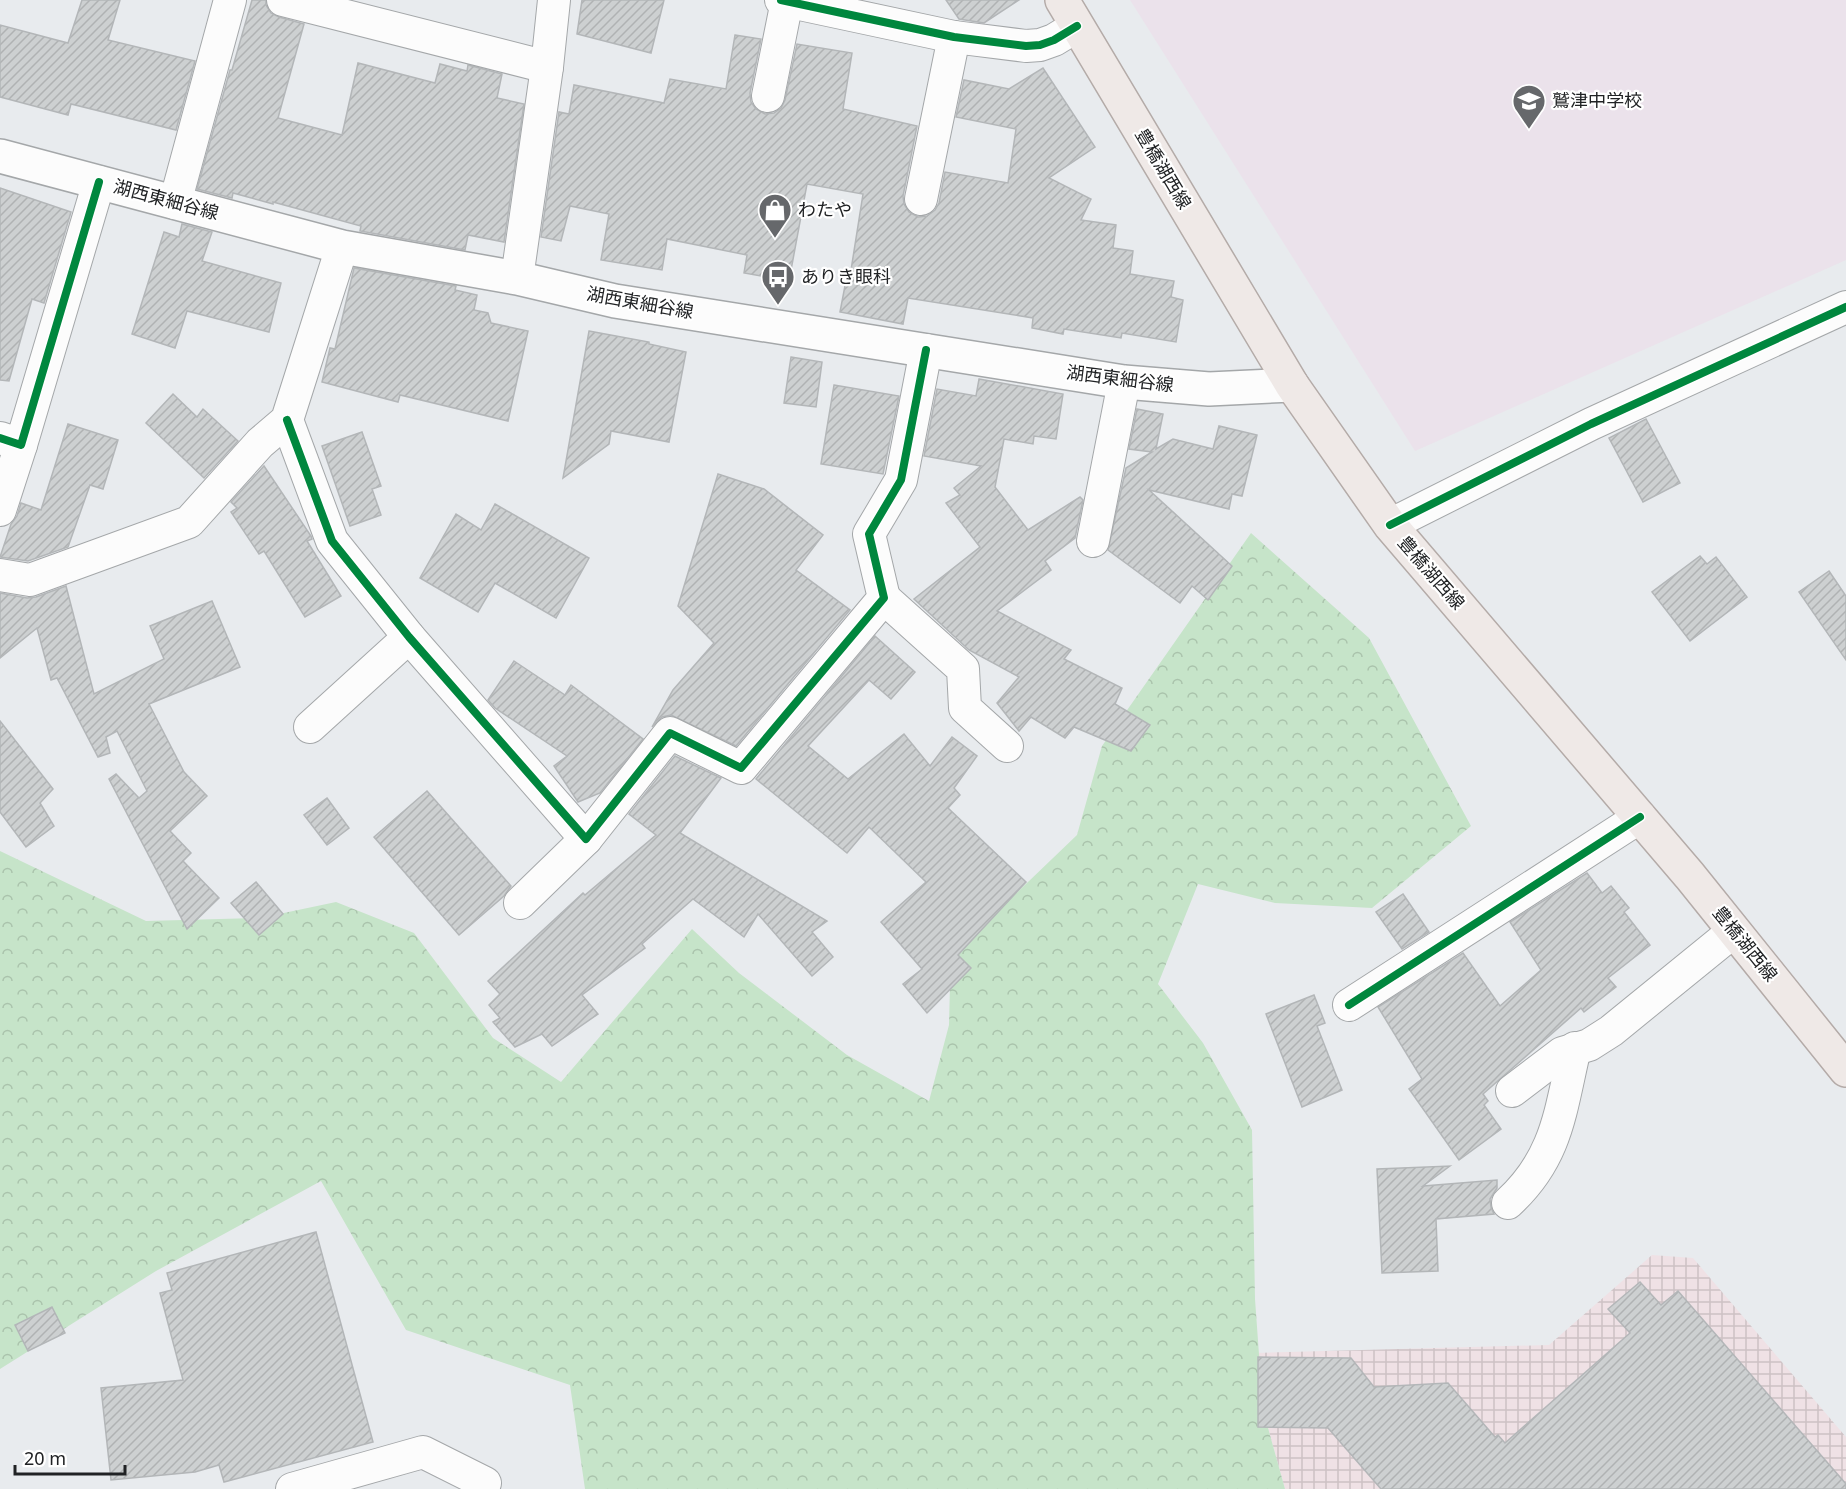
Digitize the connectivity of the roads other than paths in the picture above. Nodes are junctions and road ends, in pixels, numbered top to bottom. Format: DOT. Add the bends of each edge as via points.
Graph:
graph roads {
  1 [pos="230,0"];
  2 [pos="283,0"];
  3 [pos="554,0"];
  4 [pos="784,1"];
  5 [pos="1069,13"];
  6 [pos="954,37"];
  7 [pos="547,67"];
  8 [pos="768,96"];
  9 [pos="0,156"];
  10 [pos="99,182"];
  11 [pos="921,198"];
  12 [pos="175,203"];
  13 [pos="342,247"];
  14 [pos="517,278"];
  15 [pos="1846,307"];
  16 [pos="926,350"];
  17 [pos="1124,382"];
  18 [pos="1292,385"];
  19 [pos="288,420"];
  20 [pos="10,441"];
  21 [pos="0,510"];
  22 [pos="1390,525"];
  23 [pos="1093,541"];
  24 [pos="0,575"];
  25 [pos="884,598"];
  26 [pos="409,637"];
  27 [pos="310,727"];
  28 [pos="1007,746"];
  29 [pos="1640,817"];
  30 [pos="586,839"];
  31 [pos="520,903"];
  32 [pos="1734,931"];
  33 [pos="1349,1005"];
  34 [pos="1575,1048"];
  35 [pos="1846,1070"];
  36 [pos="1512,1090"];
  37 [pos="1508,1203"];
  38 [pos="485,1483"];
  39 [pos="292,1489"];
  1 -- 12 [label="street"];
  2 -- 7 [label="street"];
  3 -- 7 [label="street"];
  4 -- 6 [label="street"];
  4 -- 8 [label="street"];
  5 -- 6 [label="street" via="1054,40 1033,45"];
  5 -- 18 [label="main road, 豊橋湖西線"];
  6 -- 11 [label="street"];
  7 -- 14 [label="street"];
  9 -- 10 [label="main road, 湖西東細谷線"];
  10 -- 12 [label="main road, 湖西東細谷線"];
  10 -- 20 [label="street"];
  12 -- 13 [label="main road, 湖西東細谷線"];
  13 -- 14 [label="main road, 湖西東細谷線"];
  13 -- 19 [label="street"];
  14 -- 16 [label="main road, 湖西東細谷線" via="615,301"];
  15 -- 22 [label="street" via="1591,424"];
  16 -- 17 [label="main road, 湖西東細谷線"];
  16 -- 25 [label="street" via="901,480 869,534"];
  17 -- 18 [label="main road, 湖西東細谷線" via="1209,389"];
  17 -- 23 [label="street"];
  18 -- 22 [label="main road, 豊橋湖西線"];
  19 -- 24 [label="street" via="260,443 189,522 30,580"];
  19 -- 26 [label="street" via="332,542"];
  20 -- 21 [label="street"];
  22 -- 29 [label="main road, 豊橋湖西線"];
  25 -- 28 [label="street" via="963,669 965,708"];
  25 -- 30 [label="street" via="741,768 670,733"];
  26 -- 27 [label="street"];
  26 -- 30 [label="street"];
  29 -- 32 [label="main road, 豊橋湖西線"];
  29 -- 33 [label="street"];
  30 -- 31 [label="street"];
  32 -- 34 [label="street" via="1611,1031"];
  32 -- 35 [label="main road, 豊橋湖西線"];
  34 -- 36 [label="street" via="1562,1053"];
  34 -- 37 [label="street" via="1559,1122 1546,1156 1527,1186"];
  38 -- 39 [label="street" via="423,1452"];
}
